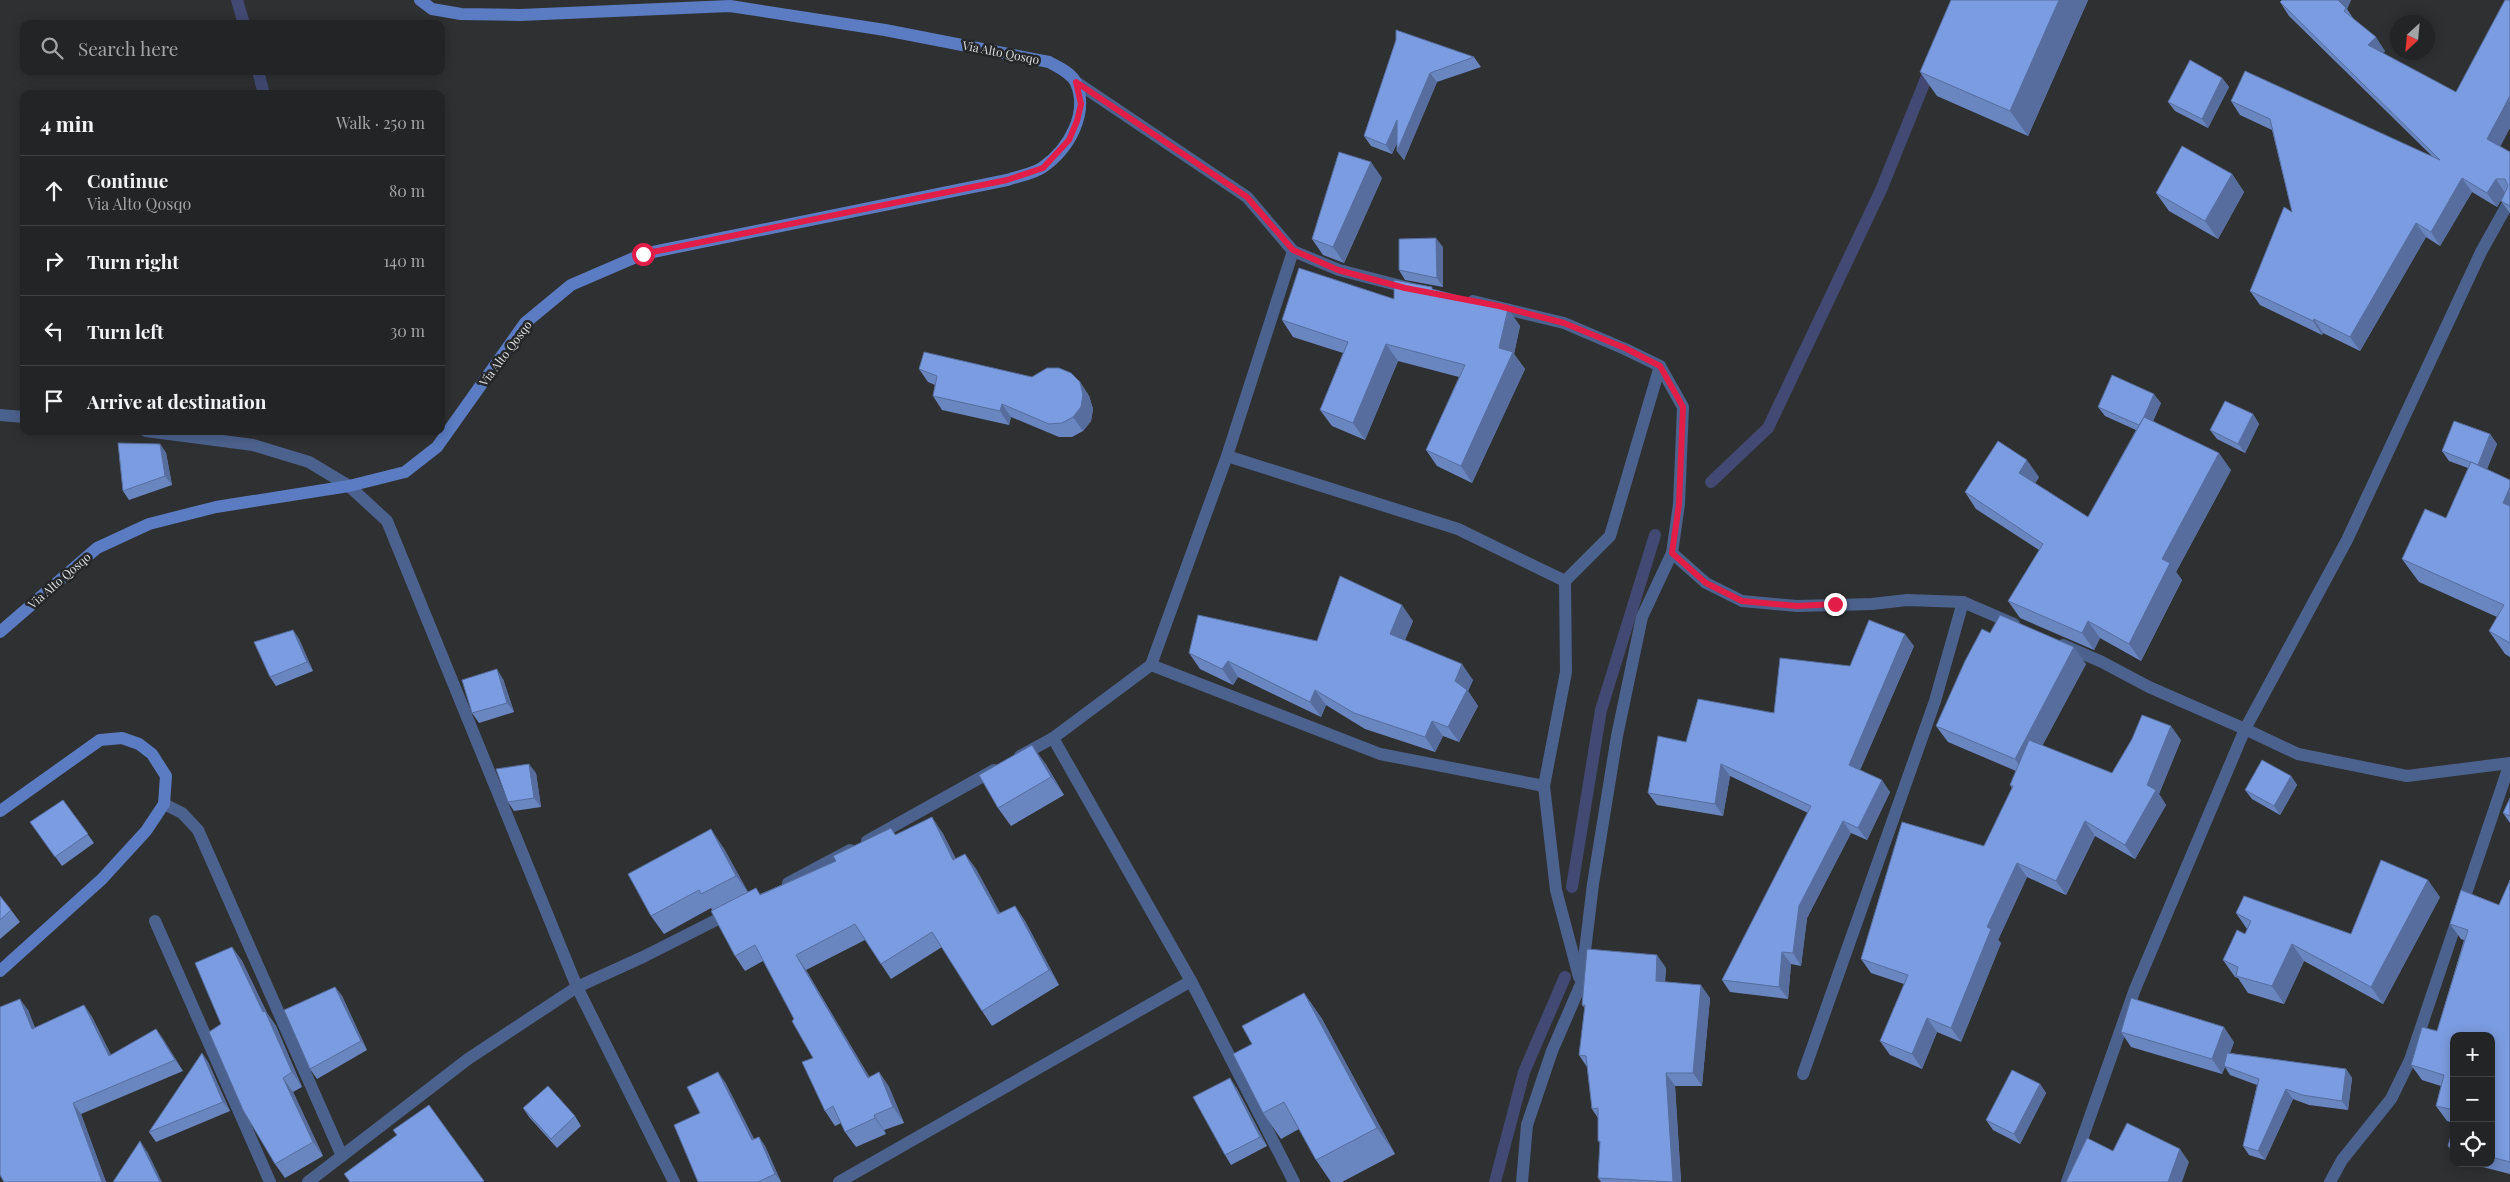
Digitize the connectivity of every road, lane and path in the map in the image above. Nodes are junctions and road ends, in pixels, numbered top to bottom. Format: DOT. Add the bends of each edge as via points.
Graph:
graph roads {
  1 [pos="420,0"];
  2 [pos="1076,82"];
  3 [pos="2510,200"];
  4 [pos="1293,250"];
  5 [pos="1424,291"];
  6 [pos="1462,299"];
  7 [pos="1660,366"];
  8 [pos="0,415"];
  9 [pos="20,417"];
  10 [pos="177,435"];
  11 [pos="1227,456"];
  12 [pos="349,486"];
  13 [pos="1672,553"];
  14 [pos="1565,581"];
  15 [pos="1963,602"];
  16 [pos="2022,627"];
  17 [pos="0,632"];
  18 [pos="2047,638"];
  19 [pos="1152,665"];
  20 [pos="2245,729"];
  21 [pos="1053,738"];
  22 [pos="2510,763"];
  23 [pos="1544,786"];
  24 [pos="164,804"];
  25 [pos="0,811"];
  26 [pos="776,889"];
  27 [pos="740,907"];
  28 [pos="155,921"];
  29 [pos="0,971"];
  30 [pos="1191,982"];
  31 [pos="1581,984"];
  32 [pos="576,987"];
  33 [pos="1803,1074"];
  34 [pos="342,1156"];
  35 [pos="270,1182"];
  36 [pos="308,1182"];
  37 [pos="674,1182"];
  38 [pos="839,1182"];
  39 [pos="1294,1182"];
  40 [pos="1522,1182"];
  41 [pos="2067,1182"];
  42 [pos="2330,1182"];
  1 -- 2 [label="street, Via Alto Qosqo" via="432,8 461,14 520,15 730,6 885,30 1049,62"];
  2 -- 4 [label="street" via="1247,197"];
  2 -- 12 [label="street, Via Alto Qosqo" via="1081,104 1077,121 1069,140 1043,168 1007,180 643,254 572,285 525,324 437,447 405,472"];
  3 -- 20 [label="street" via="2481,252 2347,540"];
  4 -- 5 [label="street" via="1338,270"];
  4 -- 11 [label="street"];
  6 -- 7 [label="street" via="1564,323"];
  7 -- 13 [label="street" via="1683,407 1679,504"];
  7 -- 14 [label="street" via="1610,536"];
  8 -- 9 [label="street"];
  10 -- 12 [label="street" via="253,445 309,462"];
  11 -- 14 [label="street" via="1458,529"];
  11 -- 19 [label="street"];
  12 -- 17 [label="street, Via Alto Qosqo" via="216,506 149,524 96,548"];
  12 -- 32 [label="street" via="387,521"];
  13 -- 15 [label="street" via="1706,583 1742,601 1797,606 1907,600"];
  13 -- 31 [label="street" via="1642,617 1593,884"];
  14 -- 23 [label="street" via="1566,672"];
  15 -- 16 [label="street"];
  15 -- 33 [label="street" via="1935,701"];
  18 -- 20 [label="street"];
  19 -- 21 [label="street"];
  19 -- 23 [label="street" via="1380,754"];
  20 -- 22 [label="street" via="2298,754 2407,776"];
  20 -- 41 [label="street" via="2135,989"];
  21 -- 26 [label="street"];
  21 -- 30 [label="street"];
  22 -- 42 [label="street" via="2410,1060 2391,1098 2342,1160"];
  23 -- 31 [label="street" via="1556,890"];
  24 -- 25 [label="street" via="166,776 152,754 139,744 122,738 100,740"];
  24 -- 29 [label="street" via="146,831 102,879"];
  24 -- 34 [label="street" via="182,813 198,830"];
  27 -- 32 [label="street"];
  28 -- 35 [label="street"];
  30 -- 38 [label="street"];
  30 -- 39 [label="street"];
  31 -- 40 [label="street" via="1552,1051 1527,1125"];
  32 -- 34 [label="street" via="468,1059"];
  32 -- 37 [label="street"];
  34 -- 36 [label="street"];
}
